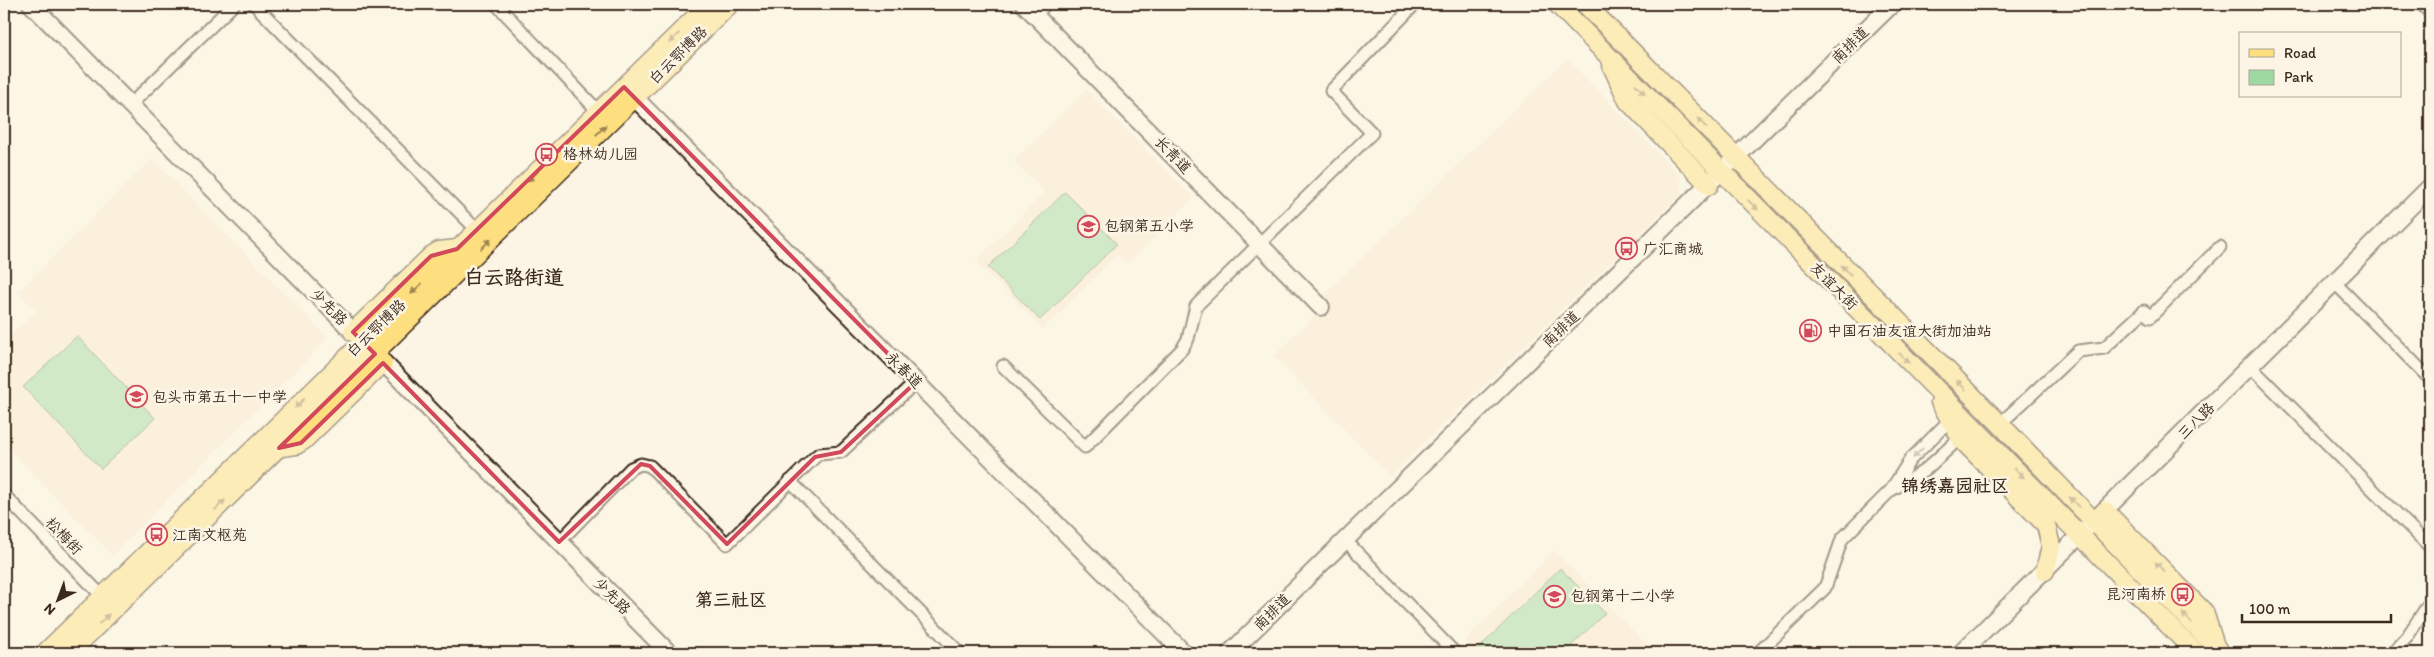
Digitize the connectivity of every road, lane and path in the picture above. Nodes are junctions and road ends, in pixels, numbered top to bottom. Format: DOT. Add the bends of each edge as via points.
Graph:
graph roads {
  1 [pos="30,4"];
  2 [pos="234,4"];
  3 [pos="254,4"];
  4 [pos="496,4"];
  5 [pos="709,4"];
  6 [pos="730,4"];
  7 [pos="1415,4"];
  8 [pos="1557,4"];
  9 [pos="1892,4"];
  10 [pos="2425,4"];
  11 [pos="1592,6"];
  12 [pos="1035,7"];
  13 [pos="2430,9"];
  14 [pos="1577,24"];
  15 [pos="629,92"];
  16 [pos="130,105"];
  17 [pos="600,112"];
  18 [pos="1736,158"];
  19 [pos="1715,179"];
  20 [pos="2430,187"];
  21 [pos="477,230"];
  22 [pos="1259,244"];
  23 [pos="2220,247"];
  24 [pos="2334,282"];
  25 [pos="1321,307"];
  26 [pos="368,348"];
  27 [pos="1003,366"];
  28 [pos="2250,366"];
  29 [pos="2430,380"];
  30 [pos="916,382"];
  31 [pos="1930,384"];
  32 [pos="1950,420"];
  33 [pos="2000,424"];
  34 [pos="1961,437"];
  35 [pos="790,481"];
  36 [pos="1891,490"];
  37 [pos="4,495"];
  38 [pos="2099,517"];
  39 [pos="2080,536"];
  40 [pos="1345,540"];
  41 [pos="559,542"];
  42 [pos="2430,547"];
  43 [pos="2045,571"];
  44 [pos="102,597"];
  45 [pos="2430,602"];
  46 [pos="2219,651"];
  47 [pos="45,653"];
  48 [pos="69,653"];
  49 [pos="669,653"];
  50 [pos="960,653"];
  51 [pos="1184,653"];
  52 [pos="1232,653"];
  53 [pos="1455,653"];
  54 [pos="1758,653"];
  55 [pos="1961,653"];
  56 [pos="2196,653"];
  57 [pos="2392,653"];
  1 -- 16 [label="street, 少先路"];
  2 -- 16 [label="street"];
  3 -- 21 [label="street"];
  4 -- 17 [label="street"];
  5 -- 15 [label="main road, 白云鄂博路, one-way"];
  6 -- 15 [label="main road, 白云鄂博路"];
  7 -- 22 [label="street" via="1331,91 1372,133"];
  8 -- 14 [label="main road, 友谊大街"];
  9 -- 18 [label="street, 南排道"];
  10 -- 13 [label="street"];
  11 -- 14 [label="street"];
  18 -- 11 [label="main road, 友谊大街, one-way"];
  12 -- 22 [label="street, 长青道"];
  14 -- 19 [label="main road, 友谊大街, one-way"];
  15 -- 17 [label="main road, 白云鄂博路"];
  26 -- 15 [label="main road, 白云鄂博路, one-way"];
  15 -- 30 [label="street, 永春道"];
  16 -- 26 [label="street, 少先路"];
  17 -- 21 [label="main road, 白云鄂博路, one-way"];
  18 -- 19 [label="street, 南排道"];
  33 -- 18 [label="main road, 友谊大街, one-way"];
  19 -- 31 [label="main road, 友谊大街, one-way"];
  19 -- 40 [label="street, 南排道"];
  20 -- 24 [label="street, 三八路"];
  21 -- 26 [label="main road, 白云鄂博路, one-way" via="457,250 439,251 431,256"];
  22 -- 25 [label="street, 长青道"];
  22 -- 27 [label="street" via="1196,306 1188,339 1182,349 1085,447"];
  23 -- 33 [label="street" via="2150,317 2144,311 2104,348 2078,351"];
  24 -- 28 [label="street, 三八路"];
  24 -- 29 [label="street"];
  26 -- 41 [label="street, 少先路"];
  26 -- 44 [label="main road, 白云鄂博路, one-way"];
  48 -- 26 [label="main road, one-way" via="279,448 301,443"];
  28 -- 38 [label="street, 三八路"];
  28 -- 42 [label="street"];
  30 -- 35 [label="street" via="846,448 835,454 819,454"];
  30 -- 51 [label="street, 永春道"];
  31 -- 32 [label="main road"];
  31 -- 39 [label="main road, 友谊大街, one-way"];
  32 -- 34 [label="main road"];
  32 -- 36 [label="street, one-way" via="1910,460"];
  38 -- 33 [label="main road, 友谊大街, one-way"];
  34 -- 36 [label="street" via="1924,472"];
  34 -- 43 [label="main road" via="2046,525 2051,546"];
  35 -- 41 [label="street" via="727,544 650,466 641,464 632,468"];
  35 -- 50 [label="street"];
  36 -- 54 [label="street" via="1842,539 1825,588"];
  37 -- 44 [label="street, 松梅街"];
  38 -- 39 [label="street, 三八路"];
  46 -- 38 [label="main road, 友谊大街, one-way"];
  39 -- 43 [label="street, 三八路"];
  39 -- 56 [label="main road, 友谊大街"];
  40 -- 52 [label="street, 南排道"];
  40 -- 53 [label="street"];
  41 -- 49 [label="street, 少先路"];
  43 -- 55 [label="street, 三八路"];
  44 -- 47 [label="main road, 白云鄂博路"];
  45 -- 57 [label="street"];
}
